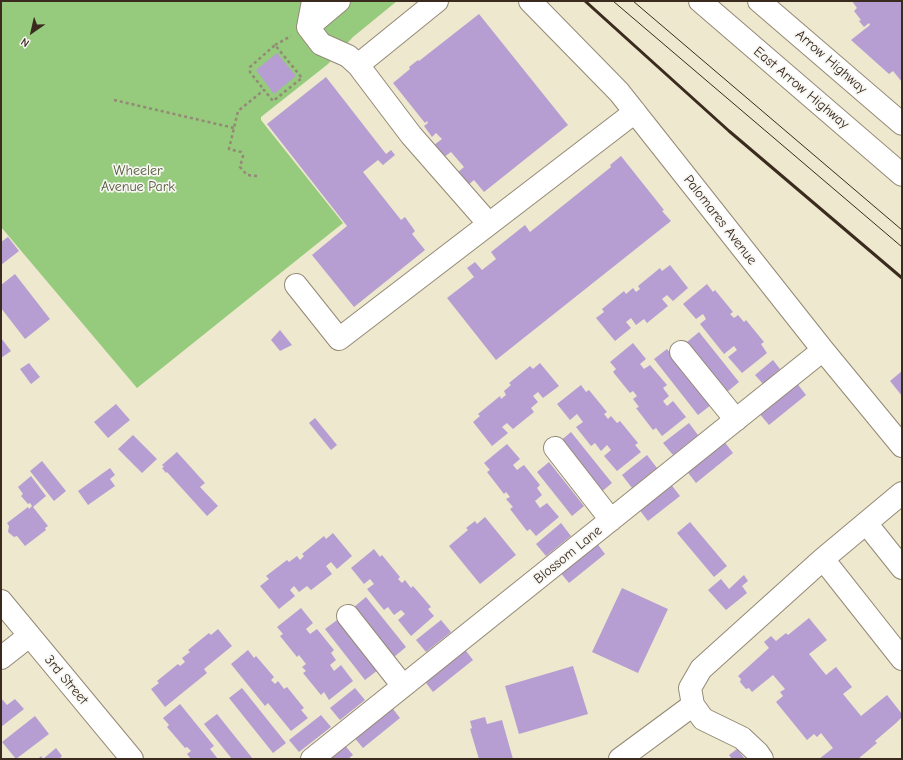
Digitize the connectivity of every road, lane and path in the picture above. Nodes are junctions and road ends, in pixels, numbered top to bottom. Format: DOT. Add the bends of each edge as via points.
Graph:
graph roads {
  1 [pos="313,1"];
  2 [pos="339,1"];
  3 [pos="437,1"];
  4 [pos="530,1"];
  5 [pos="700,1"];
  6 [pos="759,1"];
  7 [pos="308,27"];
  8 [pos="358,65"];
  9 [pos="264,90"];
  10 [pos="114,100"];
  11 [pos="635,112"];
  12 [pos="902,124"];
  13 [pos="234,128"];
  14 [pos="902,175"];
  15 [pos="257,176"];
  16 [pos="489,224"];
  17 [pos="296,285"];
  18 [pos="823,350"];
  19 [pos="681,352"];
  20 [pos="736,420"];
  21 [pos="902,446"];
  22 [pos="555,448"];
  23 [pos="902,493"];
  24 [pos="611,520"];
  25 [pos="866,523"];
  26 [pos="823,559"];
  27 [pos="902,568"];
  28 [pos="1,601"];
  29 [pos="348,616"];
  30 [pos="29,636"];
  31 [pos="1,658"];
  32 [pos="902,658"];
  33 [pos="403,686"];
  34 [pos="693,705"];
  35 [pos="132,759"];
  36 [pos="312,759"];
  37 [pos="620,759"];
  38 [pos="762,759"];
  1 -- 7 [label="street"];
  2 -- 7 [label="street"];
  3 -- 8 [label="street"];
  4 -- 11 [label="street, Palomares Avenue" via="619,92"];
  5 -- 14 [label="street, East Arrow Highway"];
  6 -- 12 [label="street, Arrow Highway"];
  7 -- 8 [label="street" via="321,44 348,56"];
  8 -- 16 [label="street" via="411,135"];
  9 -- 9 [label="path" via="273,101 302,78 275,45 250,67 250,72"];
  9 -- 13 [label="path" via="238,111"];
  10 -- 13 [label="path"];
  11 -- 16 [label="street"];
  11 -- 18 [label="street, Palomares Avenue"];
  13 -- 15 [label="path" via="229,149 241,152 243,156 240,167 247,175"];
  16 -- 17 [label="street" via="339,339"];
  18 -- 20 [label="street, Blossom Lane"];
  18 -- 21 [label="street, Palomares Avenue"];
  19 -- 20 [label="street"];
  20 -- 24 [label="street, Blossom Lane"];
  22 -- 24 [label="street"];
  23 -- 25 [label="street"];
  24 -- 33 [label="street, Blossom Lane"];
  25 -- 26 [label="street"];
  25 -- 27 [label="street"];
  26 -- 32 [label="street"];
  26 -- 34 [label="street" via="701,669 690,688"];
  28 -- 30 [label="street, 3rd Street"];
  29 -- 33 [label="street"];
  30 -- 31 [label="street"];
  30 -- 35 [label="street, 3rd Street"];
  33 -- 36 [label="street, Blossom Lane"];
  34 -- 37 [label="street"];
  34 -- 38 [label="street" via="703,719 742,738"];
}
